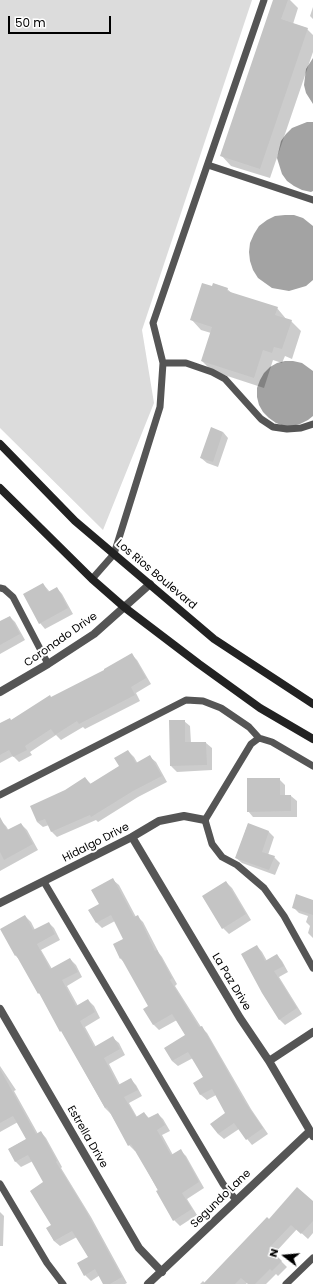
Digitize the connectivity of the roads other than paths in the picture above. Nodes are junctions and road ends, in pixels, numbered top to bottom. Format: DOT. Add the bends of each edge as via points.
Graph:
graph roads {
  1 [pos="264,0"];
  2 [pos="208,165"];
  3 [pos="313,200"];
  4 [pos="163,363"];
  5 [pos="313,424"];
  6 [pos="0,444"];
  7 [pos="0,488"];
  8 [pos="114,554"];
  9 [pos="92,579"];
  10 [pos="150,584"];
  11 [pos="0,588"];
  12 [pos="124,607"];
  13 [pos="48,664"];
  14 [pos="0,692"];
  15 [pos="313,704"];
  16 [pos="259,738"];
  17 [pos="313,739"];
  18 [pos="313,766"];
  19 [pos="0,795"];
  20 [pos="205,820"];
  21 [pos="132,837"];
  22 [pos="44,882"];
  23 [pos="0,903"];
  24 [pos="313,968"];
  25 [pos="0,1009"];
  26 [pos="313,1032"];
  27 [pos="269,1061"];
  28 [pos="311,1134"];
  29 [pos="0,1184"];
  30 [pos="236,1200"];
  31 [pos="313,1258"];
  32 [pos="162,1272"];
  33 [pos="289,1283"];
  34 [pos="63,1284"];
  35 [pos="148,1284"];
  1 -- 2 [label="lane"];
  2 -- 3 [label="lane"];
  2 -- 4 [label="lane" via="153,323"];
  4 -- 5 [label="lane" via="186,363 225,379 261,419 273,427 301,428"];
  4 -- 8 [label="lane" via="160,407"];
  6 -- 8 [label="main road, Los Rios Boulevard" via="75,520"];
  7 -- 9 [label="main road"];
  8 -- 9 [label="lane"];
  8 -- 10 [label="main road, Los Rios Boulevard"];
  9 -- 12 [label="main road"];
  10 -- 12 [label="street, Coronado Drive"];
  10 -- 15 [label="main road, Los Rios Boulevard" via="214,639"];
  11 -- 13 [label="lane" via="13,597"];
  12 -- 13 [label="street, Coronado Drive" via="94,634"];
  12 -- 17 [label="main road" via="260,708"];
  13 -- 14 [label="street, Coronado Drive"];
  16 -- 18 [label="lane" via="272,742"];
  16 -- 19 [label="lane" via="249,727 221,708 203,701 186,700"];
  16 -- 20 [label="lane" via="250,744"];
  20 -- 21 [label="street, Hidalgo Drive" via="184,816 159,821"];
  20 -- 24 [label="lane" via="212,844 222,857 237,865 264,888 284,916"];
  21 -- 22 [label="street, Hidalgo Drive"];
  21 -- 27 [label="street, La Paz Drive" via="240,1018"];
  22 -- 23 [label="street, Hidalgo Drive"];
  22 -- 30 [label="lane" via="224,1184"];
  25 -- 32 [label="street, Estrella Drive" via="139,1248"];
  26 -- 27 [label="street"];
  27 -- 28 [label="street, La Paz Drive"];
  28 -- 30 [label="street, Segundo Lane"];
  29 -- 34 [label="lane" via="47,1263"];
  30 -- 32 [label="street, Segundo Lane"];
  31 -- 33 [label="lane"];
  32 -- 35 [label="street, Segundo Lane"];
}
